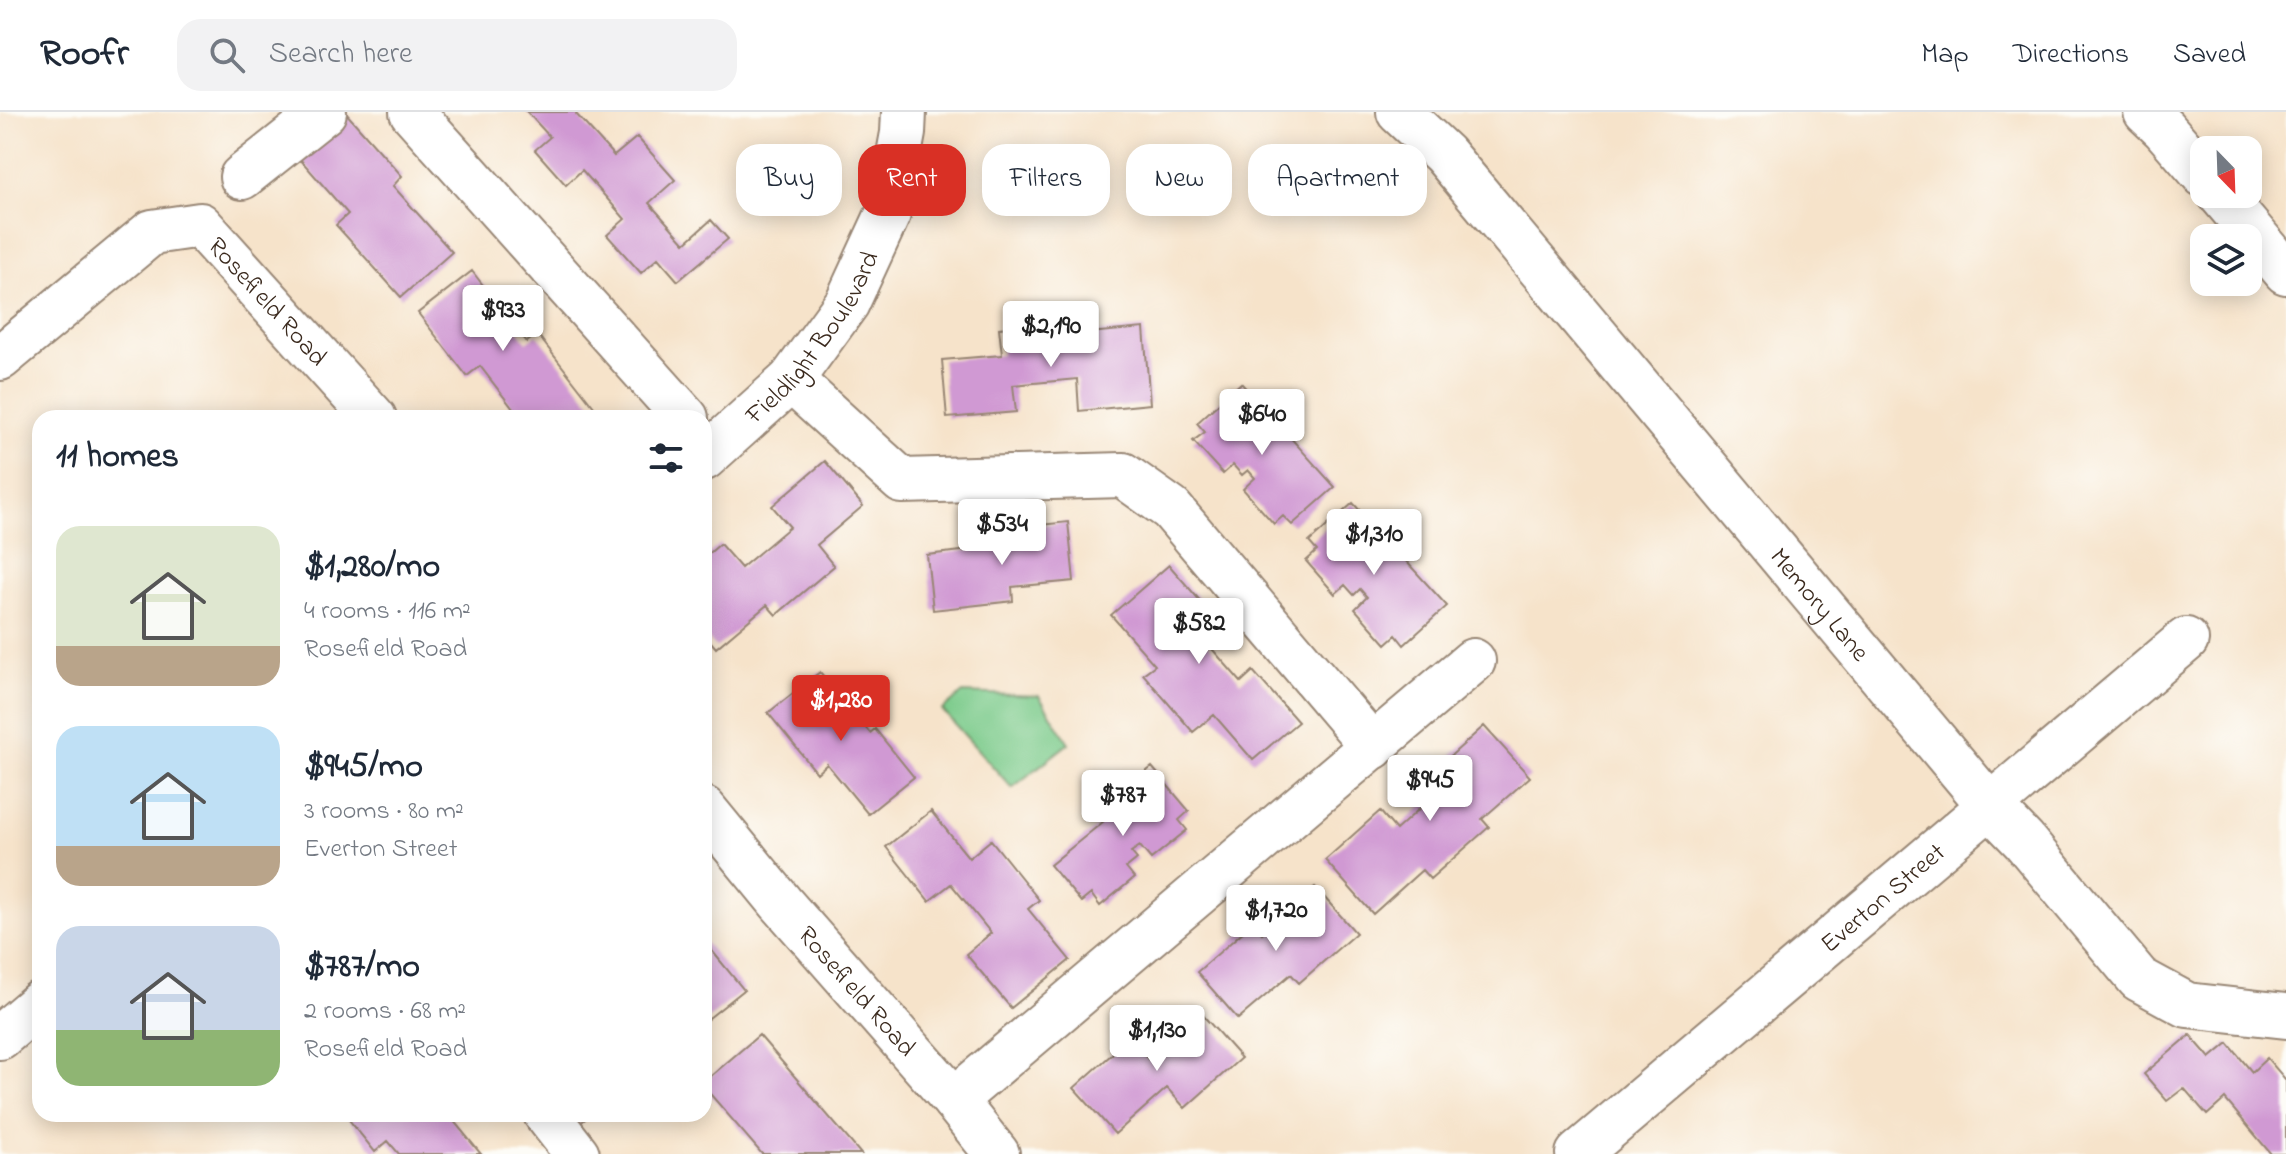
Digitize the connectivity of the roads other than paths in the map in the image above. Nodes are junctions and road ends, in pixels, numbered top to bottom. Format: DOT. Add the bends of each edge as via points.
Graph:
graph roads {
  1 [pos="324,112"];
  2 [pos="412,112"];
  3 [pos="904,112"];
  4 [pos="1399,112"];
  5 [pos="2146,112"];
  6 [pos="2190,159"];
  7 [pos="242,177"];
  8 [pos="2232,208"];
  9 [pos="2286,272"];
  10 [pos="0,358"];
  11 [pos="791,380"];
  12 [pos="367,410"];
  13 [pos="672,410"];
  14 [pos="712,435"];
  15 [pos="2186,640"];
  16 [pos="1473,661"];
  17 [pos="1373,747"];
  18 [pos="1989,805"];
  19 [pos="712,828"];
  20 [pos="32,1010"];
  21 [pos="2286,1016"];
  22 [pos="0,1037"];
  23 [pos="954,1100"];
  24 [pos="552,1122"];
  25 [pos="577,1154"];
  26 [pos="997,1154"];
  27 [pos="1578,1154"];
  1 -- 7 [label="street"];
  2 -- 13 [label="street, Fieldlight Boulevard"];
  3 -- 11 [label="street, Fieldlight Boulevard" via="888,214 847,303"];
  4 -- 18 [label="street, Memory Lane" via="1444,154"];
  5 -- 6 [label="street"];
  8 -- 9 [label="street"];
  10 -- 12 [label="street, Rosefield Road" via="152,232 200,225"];
  11 -- 14 [label="street, Fieldlight Boulevard"];
  11 -- 17 [label="street" via="902,481 1123,475 1171,509"];
  15 -- 18 [label="street, Everton Street"];
  16 -- 17 [label="street"];
  17 -- 23 [label="street"];
  18 -- 21 [label="street, Memory Lane" via="2139,979 2187,1005"];
  18 -- 27 [label="street, Everton Street"];
  19 -- 23 [label="street, Rosefield Road"];
  20 -- 22 [label="street"];
  23 -- 26 [label="street, Rosefield Road"];
  24 -- 25 [label="street"];
}
